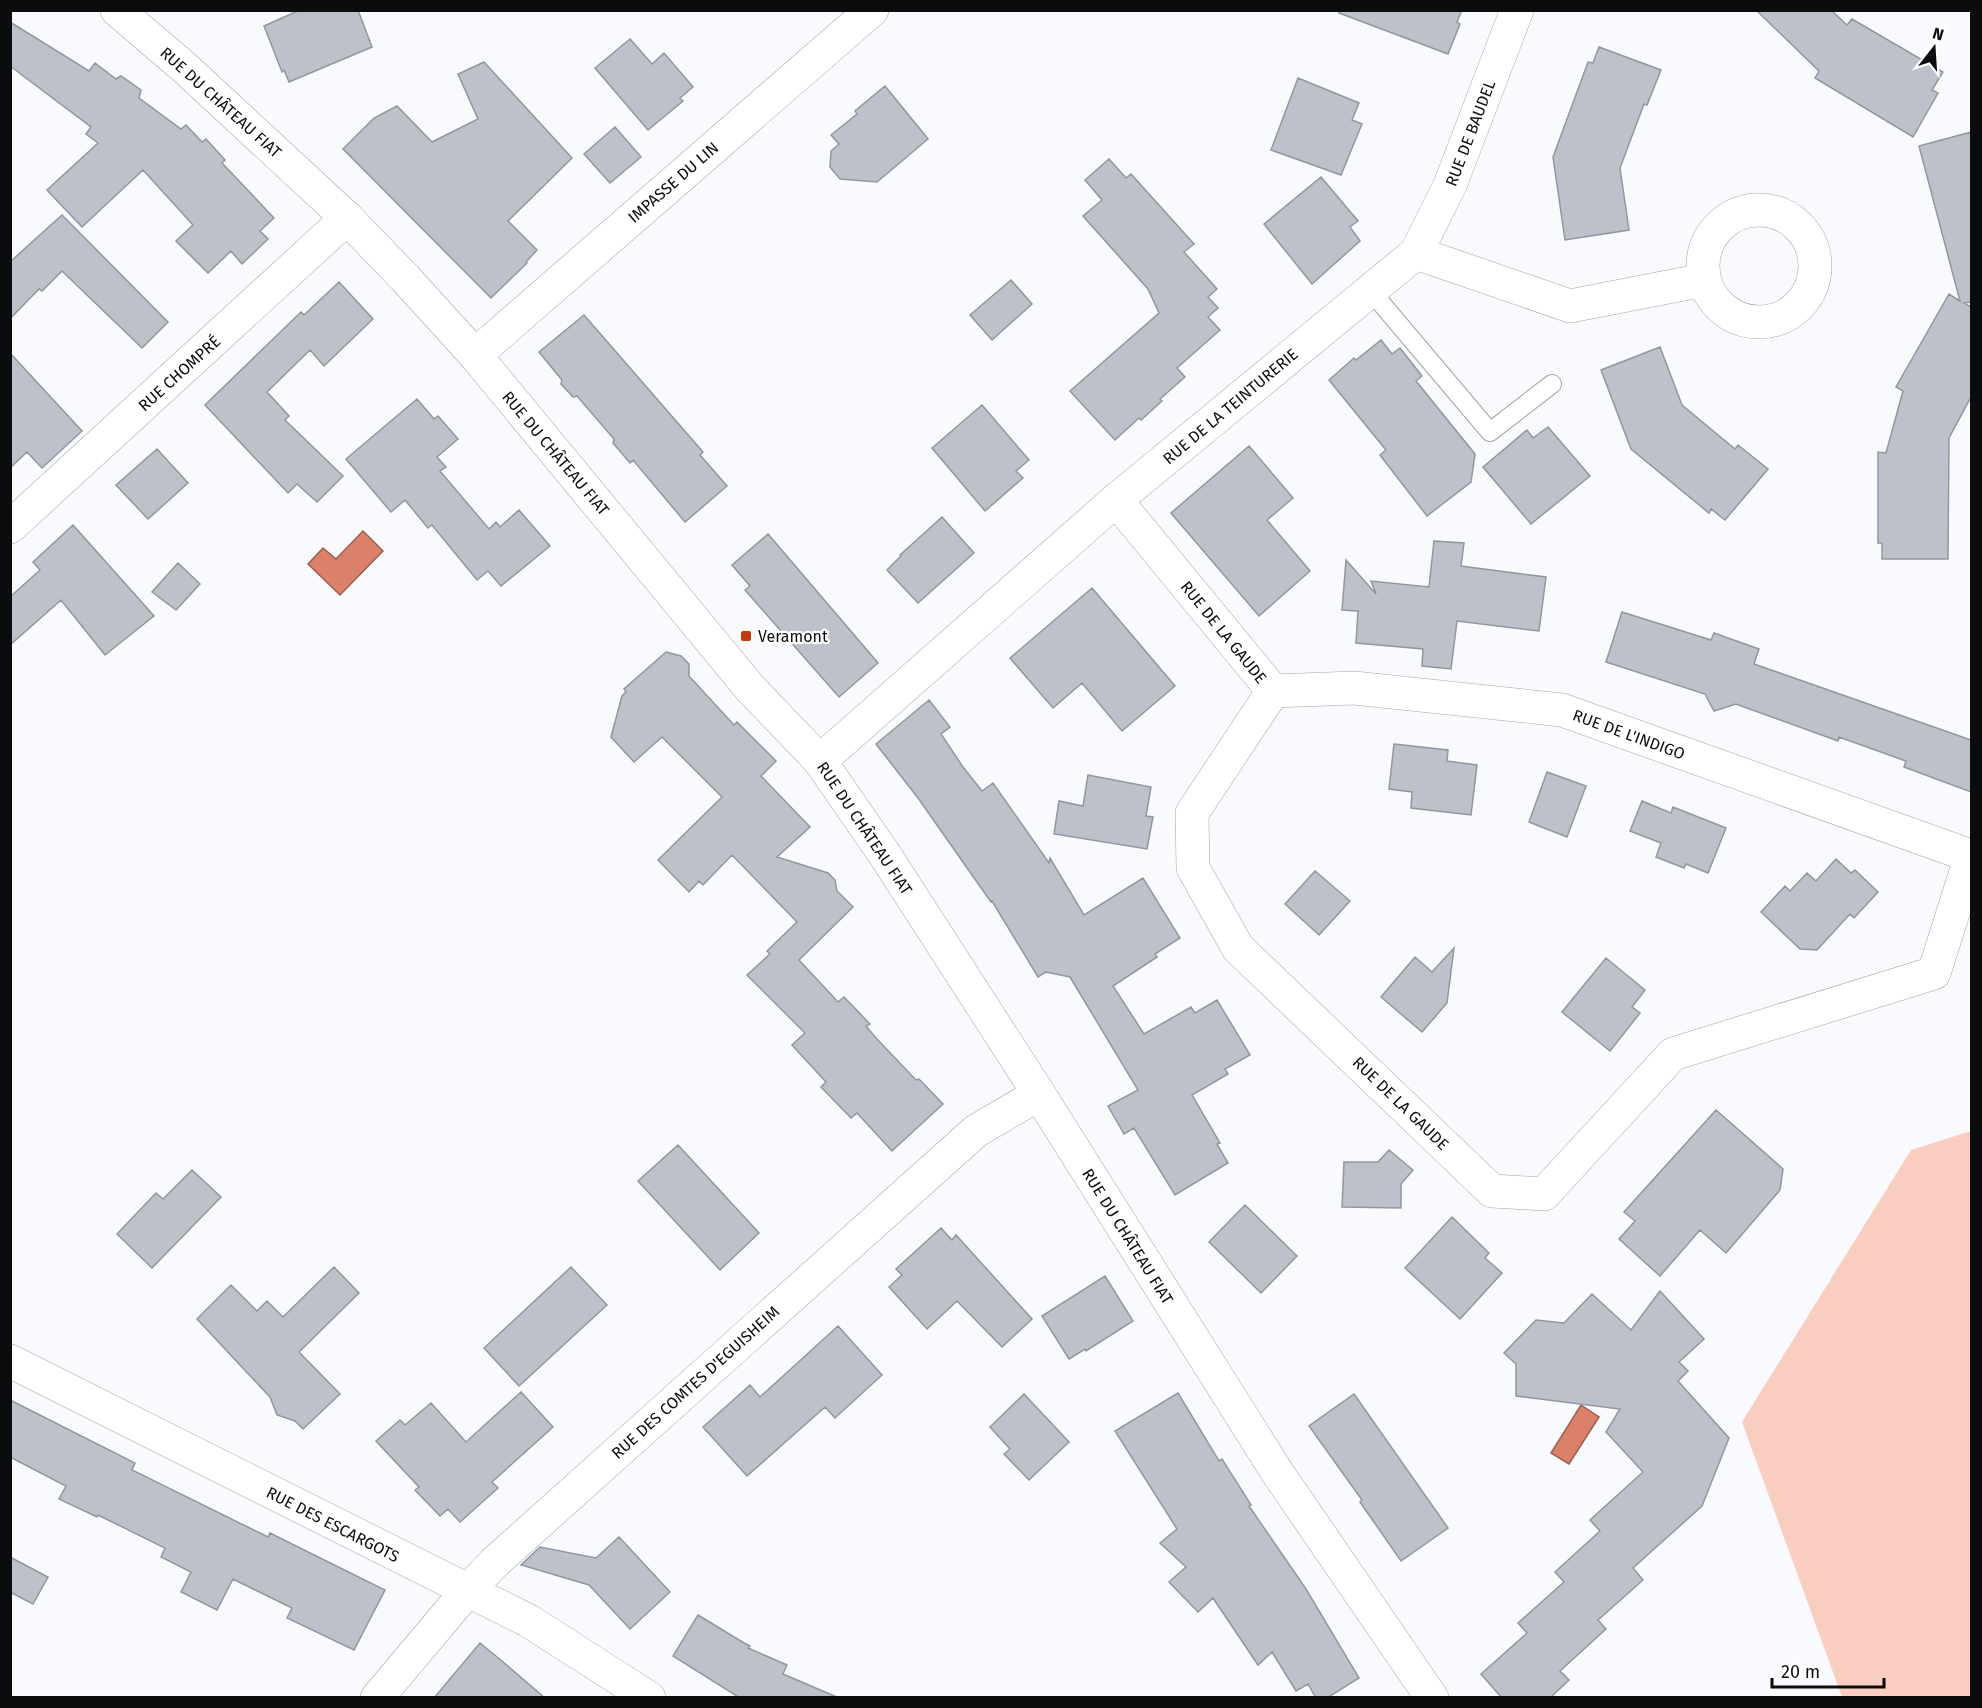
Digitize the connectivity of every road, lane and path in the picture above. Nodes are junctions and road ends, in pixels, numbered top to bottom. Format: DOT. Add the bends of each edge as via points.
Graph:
graph roads {
  1 [pos="117,10"];
  2 [pos="872,10"];
  3 [pos="1517,10"];
  4 [pos="347,218"];
  5 [pos="1416,253"];
  6 [pos="1704,280"];
  7 [pos="1370,290"];
  8 [pos="475,355"];
  9 [pos="1552,384"];
  10 [pos="1116,500"];
  11 [pos="10,527"];
  12 [pos="1273,692"];
  13 [pos="820,760"];
  14 [pos="1971,856"];
  15 [pos="1039,1094"];
  16 [pos="10,1361"];
  17 [pos="467,1591"];
  18 [pos="1423,1695"];
  19 [pos="377,1698"];
  20 [pos="649,1698"];
  1 -- 4 [label="street, RUE DU CHÂTEAU FIAT"];
  2 -- 8 [label="street, IMPASSE DU LIN"];
  3 -- 5 [label="street, RUE DE BAUDEL" via="1450,185"];
  4 -- 8 [label="street, RUE DU CHÂTEAU FIAT"];
  4 -- 11 [label="street, RUE CHOMPRÉ"];
  5 -- 6 [label="street" via="1570,306"];
  5 -- 7 [label="street, RUE DE LA TEINTURERIE"];
  7 -- 9 [label="lane" via="1490,432"];
  7 -- 10 [label="street, RUE DE LA TEINTURERIE"];
  8 -- 13 [label="street, RUE DU CHÂTEAU FIAT" via="750,688"];
  10 -- 12 [label="street, RUE DE LA GAUDE"];
  10 -- 13 [label="street, RUE DE LA TEINTURERIE"];
  12 -- 14 [label="street, RUE DE L'INDIGO" via="1354,688 1562,711"];
  12 -- 14 [label="street, RUE DE LA GAUDE" via="1192,813 1193,868 1238,948 1492,1191 1544,1194 1673,1054 1934,973"];
  13 -- 15 [label="street, RUE DU CHÂTEAU FIAT"];
  15 -- 17 [label="street, RUE DES COMTES D'EGUISHEIM" via="976,1131"];
  15 -- 18 [label="street, RUE DU CHÂTEAU FIAT"];
  16 -- 17 [label="street, RUE DES ESCARGOTS"];
  17 -- 19 [label="street, RUE DES COMTES D'EGUISHEIM"];
  17 -- 20 [label="street, RUE DES ESCARGOTS" via="529,1621"];
}
